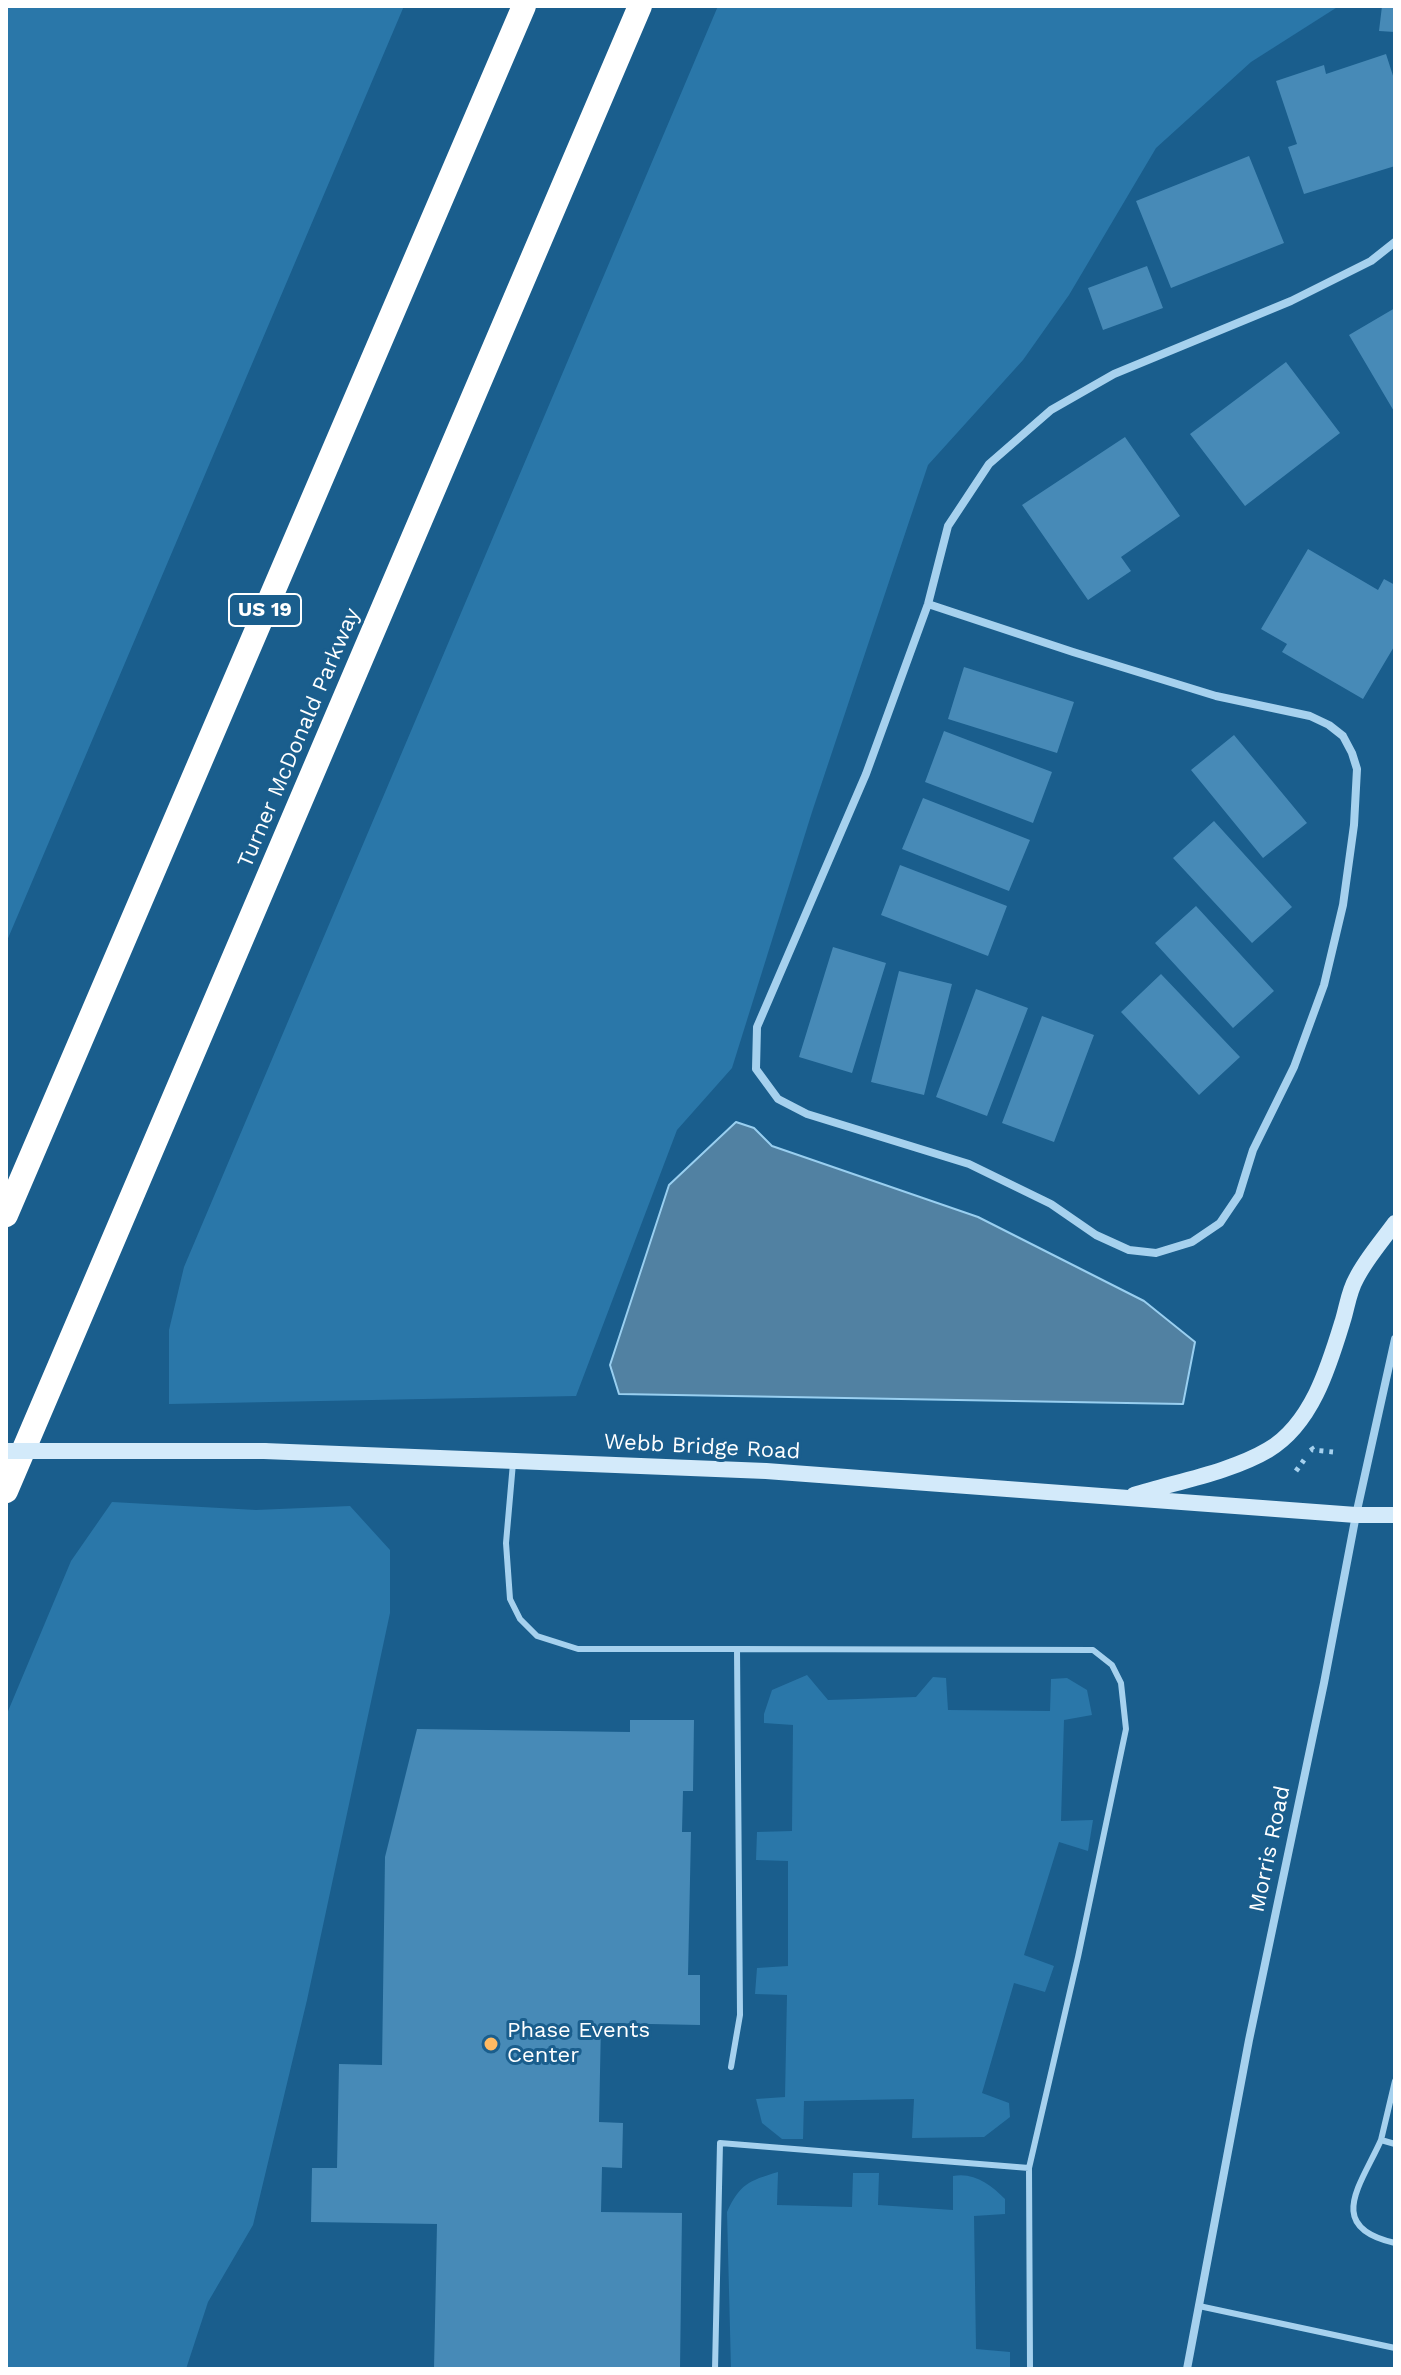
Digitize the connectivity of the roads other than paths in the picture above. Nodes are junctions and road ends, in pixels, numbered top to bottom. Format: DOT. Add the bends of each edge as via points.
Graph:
graph roads {
  1 [pos="524,6"];
  2 [pos="640,6"];
  3 [pos="1395,242"];
  4 [pos="928,604"];
  5 [pos="6,1215"];
  6 [pos="1395,1223"];
  7 [pos="1395,1339"];
  8 [pos="6,1451"];
  9 [pos="513,1461"];
  10 [pos="6,1491"];
  11 [pos="1124,1498"];
  12 [pos="1356,1515"];
  13 [pos="1395,1515"];
  14 [pos="737,1649"];
  15 [pos="731,2067"];
  16 [pos="1395,2081"];
  17 [pos="1381,2140"];
  18 [pos="1395,2144"];
  19 [pos="1029,2168"];
  20 [pos="1395,2243"];
  21 [pos="1199,2306"];
  22 [pos="1395,2348"];
  23 [pos="715,2369"];
  24 [pos="1030,2369"];
  25 [pos="1187,2369"];
  1 -- 5 [label="highway, US 19"];
  2 -- 10 [label="highway, Turner McDonald Parkway"];
  3 -- 4 [label="street" via="1371,261 1291,301 1114,374 1051,410 989,464 948,526"];
  4 -- 4 [label="street" via="866,774 757,1027 756,1069 778,1099 807,1114 969,1164 1129,1250 1156,1253 1192,1242 1220,1223 1239,1195 1324,985 1354,825 1357,769 1352,753 1343,736 1310,716 1216,696"];
  6 -- 11 [label="street" via="1355,1279 1321,1382 1289,1432 1245,1461"];
  7 -- 12 [label="street, Morris Road"];
  8 -- 9 [label="street, Webb Bridge Road, bridge" via="264,1451"];
  9 -- 11 [label="street, Webb Bridge Road" via="766,1471"];
  9 -- 14 [label="lane" via="506,1543 510,1599 537,1636 578,1649"];
  11 -- 12 [label="street, Webb Bridge Road"];
  12 -- 13 [label="street, Webb Bridge Road"];
  12 -- 21 [label="street, Morris Road"];
  14 -- 15 [label="lane" via="740,2015"];
  14 -- 19 [label="lane" via="1093,1650 1112,1665 1121,1683 1126,1729"];
  16 -- 17 [label="lane"];
  17 -- 18 [label="lane"];
  17 -- 20 [label="lane" via="1352,2204 1353,2219 1362,2231"];
  19 -- 23 [label="lane" via="720,2143"];
  19 -- 24 [label="lane"];
  21 -- 22 [label="lane"];
  21 -- 25 [label="street, Morris Road"];
}
